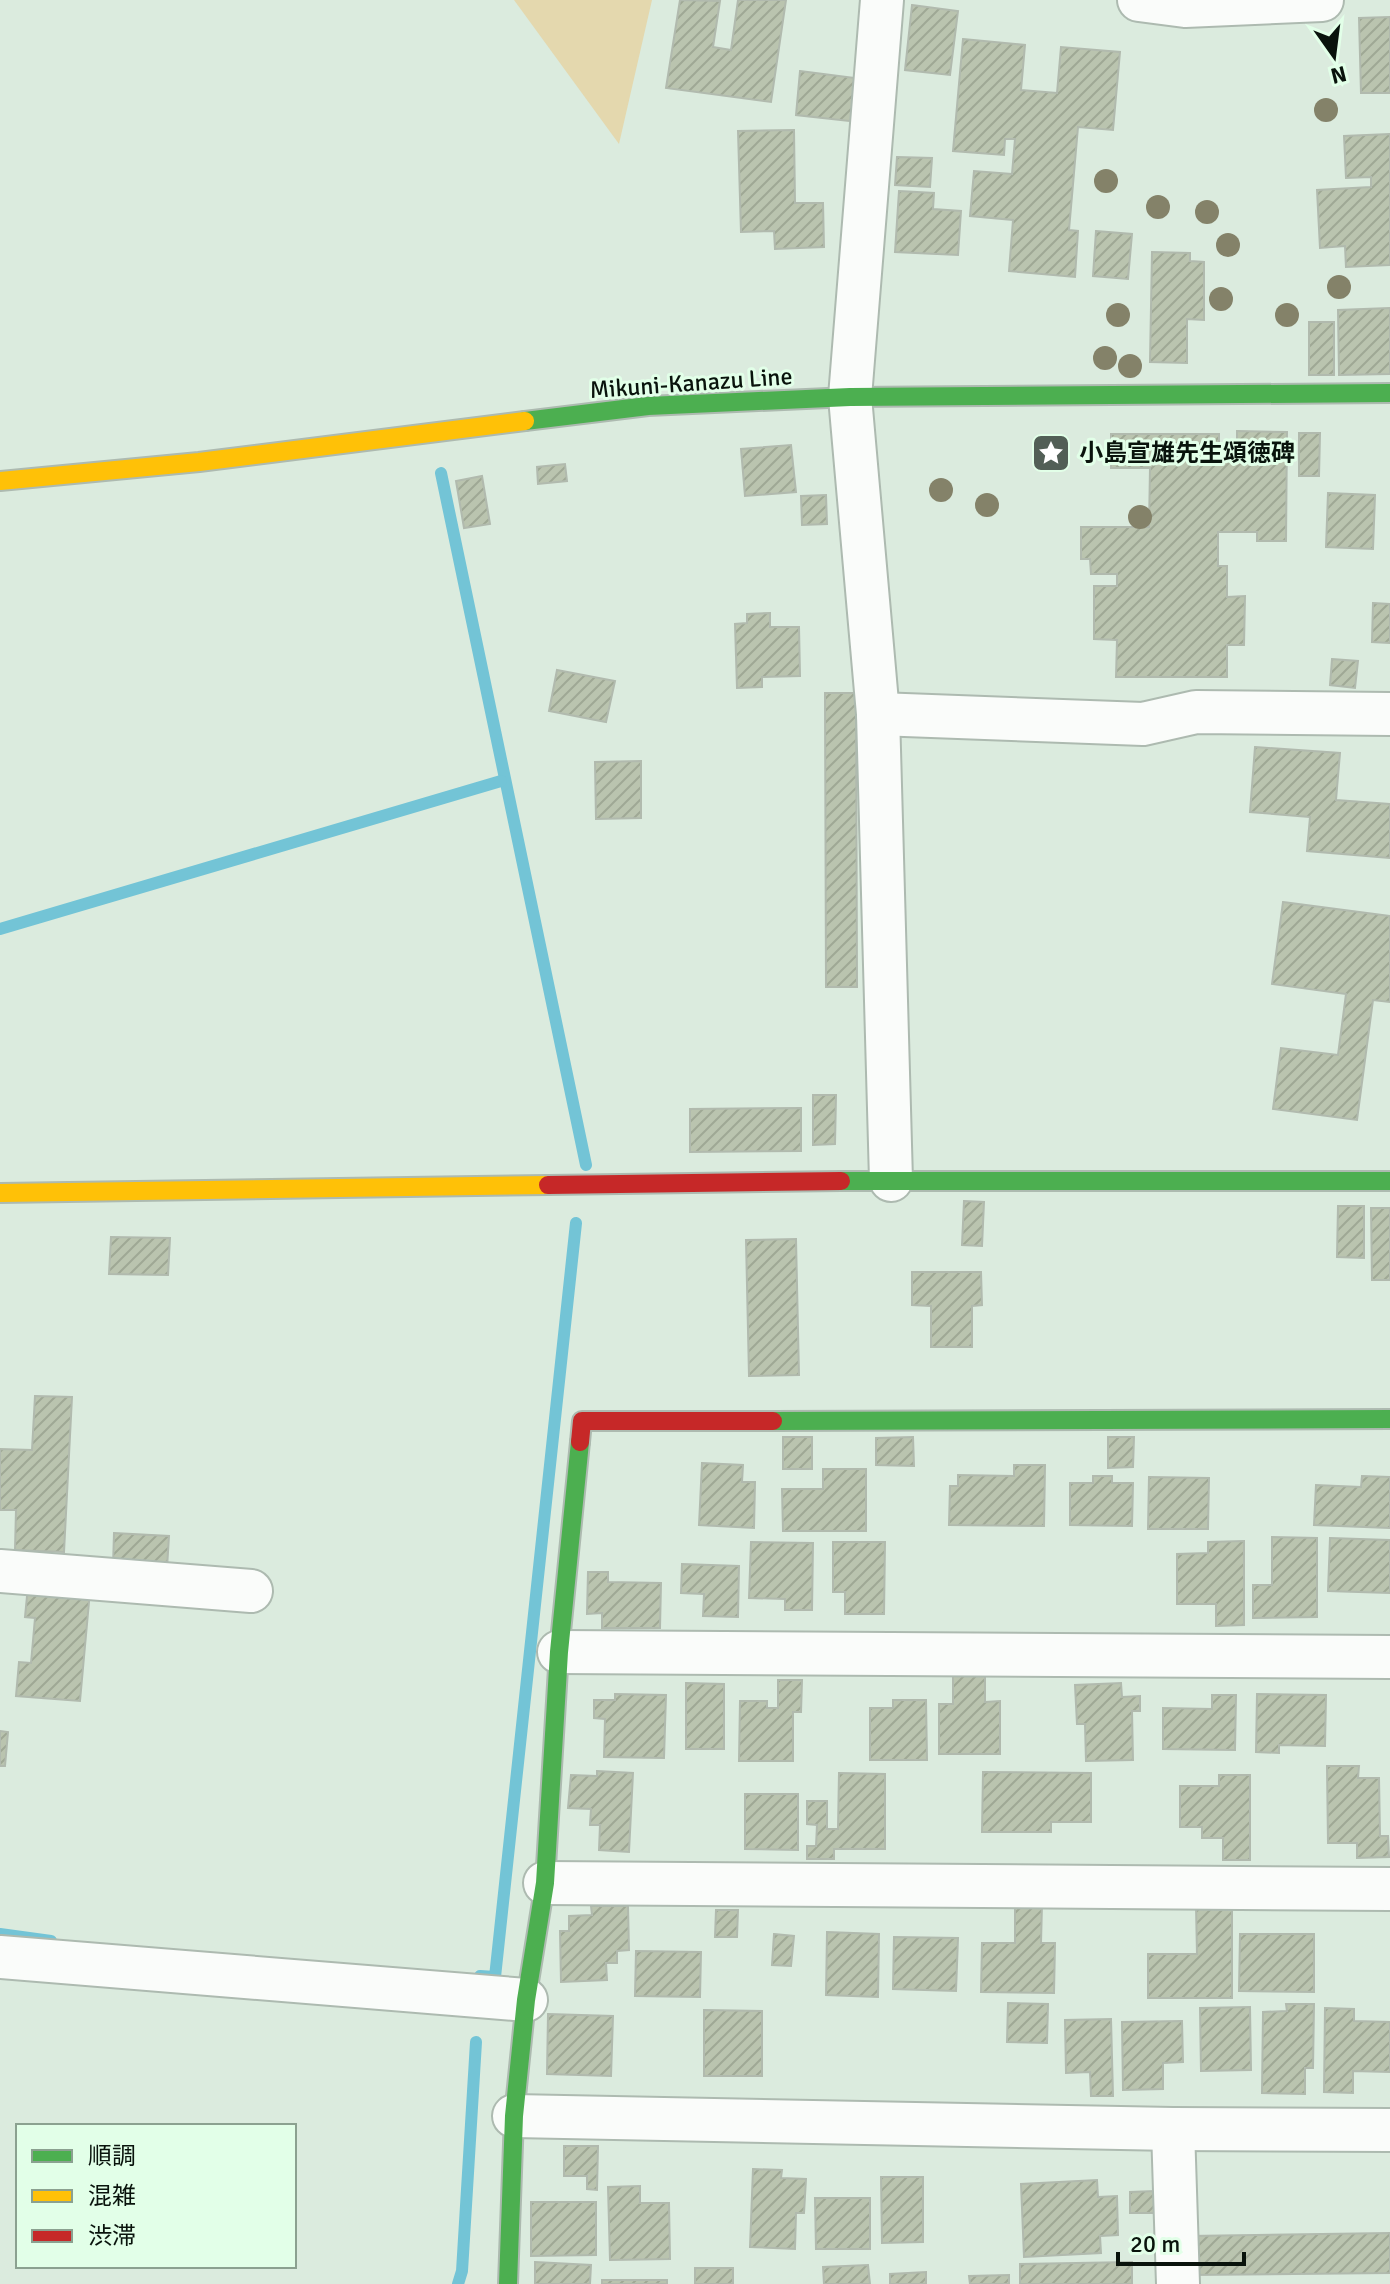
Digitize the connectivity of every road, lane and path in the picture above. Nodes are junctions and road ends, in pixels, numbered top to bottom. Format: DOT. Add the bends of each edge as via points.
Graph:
graph roads {
  1 [pos="882,0"];
  2 [pos="1139,0"];
  3 [pos="1322,0"];
  4 [pos="1390,393"];
  5 [pos="850,397"];
  6 [pos="0,481"];
  7 [pos="878,714"];
  8 [pos="1390,714"];
  9 [pos="891,1180"];
  10 [pos="1390,1181"];
  11 [pos="0,1193"];
  12 [pos="1390,1419"];
  13 [pos="0,1571"];
  14 [pos="251,1591"];
  15 [pos="559,1652"];
  16 [pos="1390,1657"];
  17 [pos="545,1883"];
  18 [pos="1390,1889"];
  19 [pos="0,1957"];
  20 [pos="526,2000"];
  21 [pos="514,2116"];
  22 [pos="1173,2129"];
  23 [pos="1390,2130"];
  24 [pos="508,2284"];
  25 [pos="1178,2284"];
  1 -- 5 [label="street"];
  2 -- 3 [label="street" via="1185,6"];
  4 -- 5 [label="street, Mikuni-Kanazu Line"];
  5 -- 6 [label="street, Mikuni-Kanazu Line" via="648,406"];
  5 -- 7 [label="street"];
  7 -- 8 [label="street" via="1143,724 1196,712"];
  7 -- 9 [label="street"];
  9 -- 10 [label="street"];
  9 -- 11 [label="street"];
  12 -- 15 [label="street" via="582,1421"];
  13 -- 14 [label="street"];
  15 -- 16 [label="street"];
  15 -- 17 [label="street"];
  17 -- 18 [label="street"];
  17 -- 20 [label="street"];
  19 -- 20 [label="street"];
  20 -- 21 [label="street"];
  21 -- 22 [label="street"];
  21 -- 24 [label="street"];
  22 -- 23 [label="street"];
  22 -- 25 [label="street"];
}
